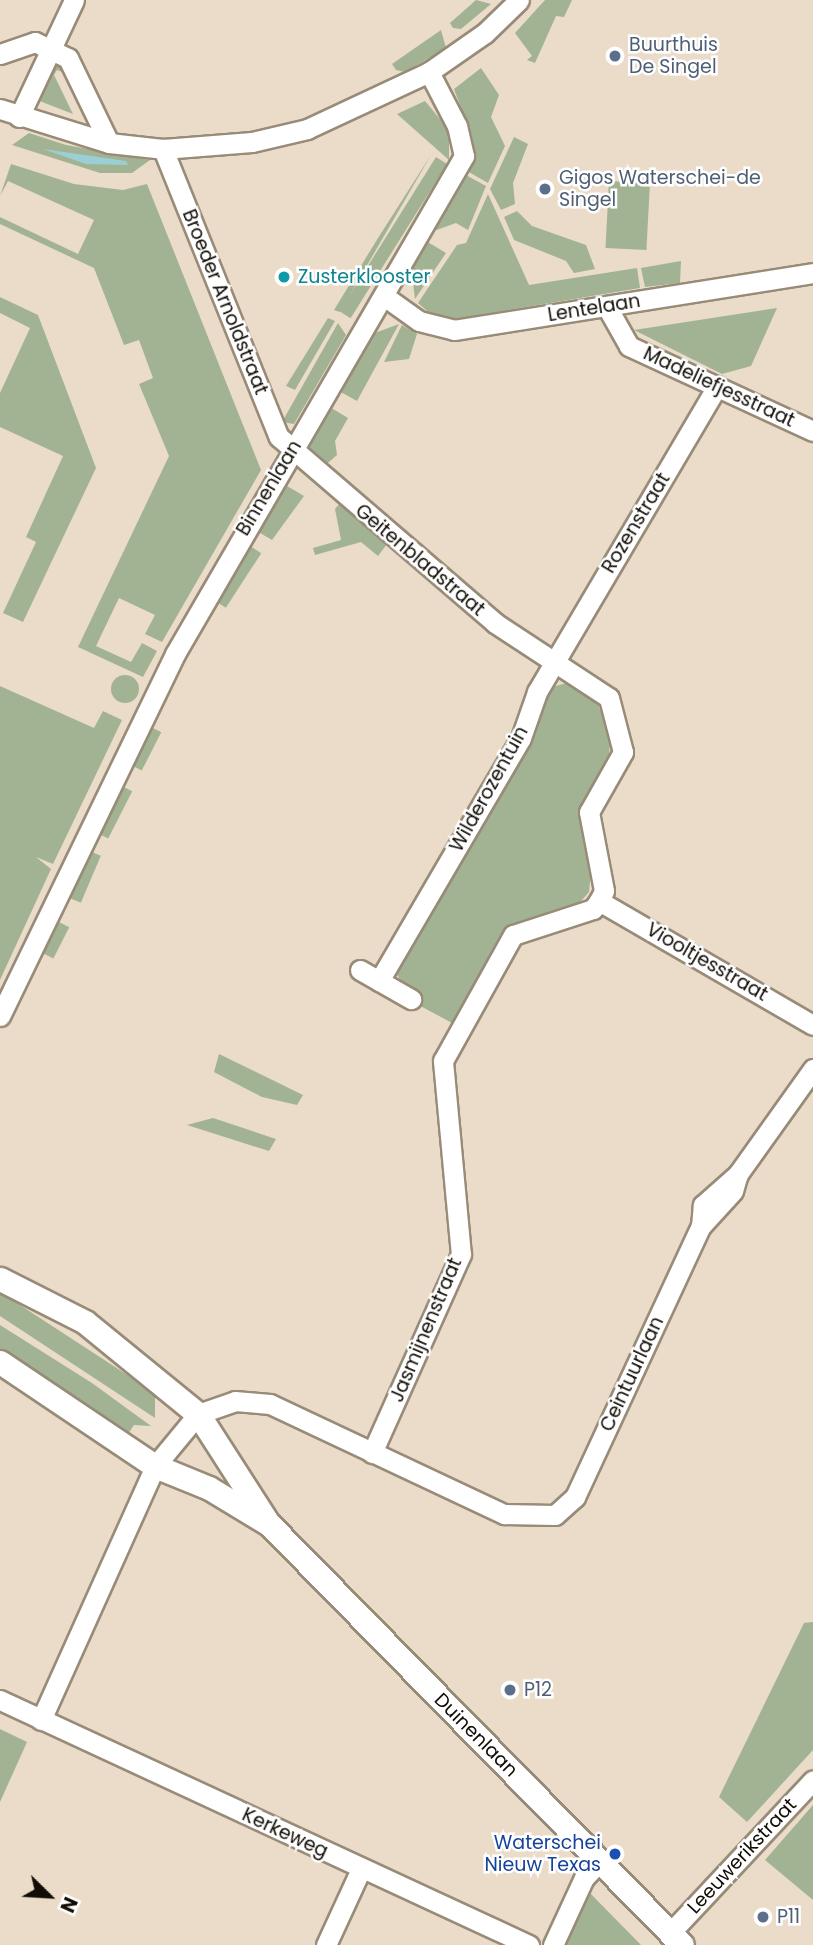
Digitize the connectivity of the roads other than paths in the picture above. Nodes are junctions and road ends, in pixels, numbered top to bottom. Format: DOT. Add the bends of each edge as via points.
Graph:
graph roads {
  1 [pos="74,0"];
  2 [pos="519,0"];
  3 [pos="50,49"];
  4 [pos="0,54"];
  5 [pos="429,72"];
  6 [pos="0,109"];
  7 [pos="19,117"];
  8 [pos="109,143"];
  9 [pos="163,149"];
  10 [pos="813,273"];
  11 [pos="384,296"];
  12 [pos="607,307"];
  13 [pos="717,386"];
  14 [pos="813,430"];
  15 [pos="291,451"];
  16 [pos="555,661"];
  17 [pos="600,901"];
  18 [pos="360,970"];
  19 [pos="380,981"];
  20 [pos="411,999"];
  21 [pos="0,1016"];
  22 [pos="813,1025"];
  23 [pos="813,1069"];
  24 [pos="0,1279"];
  25 [pos="0,1362"];
  26 [pos="198,1414"];
  27 [pos="372,1453"];
  28 [pos="155,1466"];
  29 [pos="270,1525"];
  30 [pos="0,1700"];
  31 [pos="41,1720"];
  32 [pos="813,1780"];
  33 [pos="600,1861"];
  34 [pos="361,1869"];
  35 [pos="676,1939"];
  36 [pos="326,1945"];
  37 [pos="529,1945"];
  38 [pos="553,1945"];
  1 -- 3 [label="street"];
  2 -- 5 [label="street" via="485,33"];
  3 -- 4 [label="street" via="35,42"];
  3 -- 7 [label="street"];
  3 -- 8 [label="street" via="68,58"];
  5 -- 9 [label="street" via="307,129 252,142"];
  5 -- 11 [label="street, Binnenlaan" via="457,126 464,156"];
  6 -- 7 [label="street"];
  7 -- 8 [label="street"];
  8 -- 9 [label="street"];
  9 -- 15 [label="street, Broeder Arnoldstraat" via="279,437"];
  10 -- 12 [label="street, Lentelaan"];
  11 -- 12 [label="street, Lentelaan" via="419,321 454,330"];
  11 -- 15 [label="street, Binnenlaan"];
  12 -- 13 [label="street, Madeliefjesstraat" via="629,346"];
  13 -- 14 [label="street, Madeliefjesstraat"];
  13 -- 16 [label="street, Rozenstraat"];
  15 -- 16 [label="street, Geitenbladstraat" via="495,623"];
  15 -- 21 [label="street, Binnenlaan" via="140,719"];
  16 -- 17 [label="street" via="609,698 622,752 589,812 604,891"];
  16 -- 19 [label="street, Wilderozentuin" via="521,738"];
  17 -- 22 [label="street, Viooltjesstraat"];
  17 -- 27 [label="street, Jasmijnenstraat" via="593,909 513,935 452,1039 440,1081 461,1254"];
  18 -- 19 [label="street"];
  19 -- 20 [label="street"];
  23 -- 27 [label="street, Ceintuurlaan" via="738,1174 703,1205 701,1226 575,1497 555,1515 504,1514"];
  24 -- 26 [label="street, Duinenlaan" via="85,1322"];
  25 -- 28 [label="street, Duinenlaan"];
  26 -- 27 [label="street" via="235,1401 270,1404"];
  26 -- 28 [label="street"];
  26 -- 29 [label="street, Duinenlaan"];
  28 -- 29 [label="street, Duinenlaan" via="209,1488"];
  28 -- 31 [label="street"];
  29 -- 33 [label="street, Duinenlaan"];
  30 -- 31 [label="street, Kerkeweg"];
  31 -- 34 [label="street, Kerkeweg"];
  32 -- 35 [label="street, Leeuwerikstraat"];
  33 -- 35 [label="street, Duinenlaan"];
  33 -- 38 [label="street" via="584,1878"];
  34 -- 36 [label="street"];
  34 -- 37 [label="street, Kerkeweg"];
}
